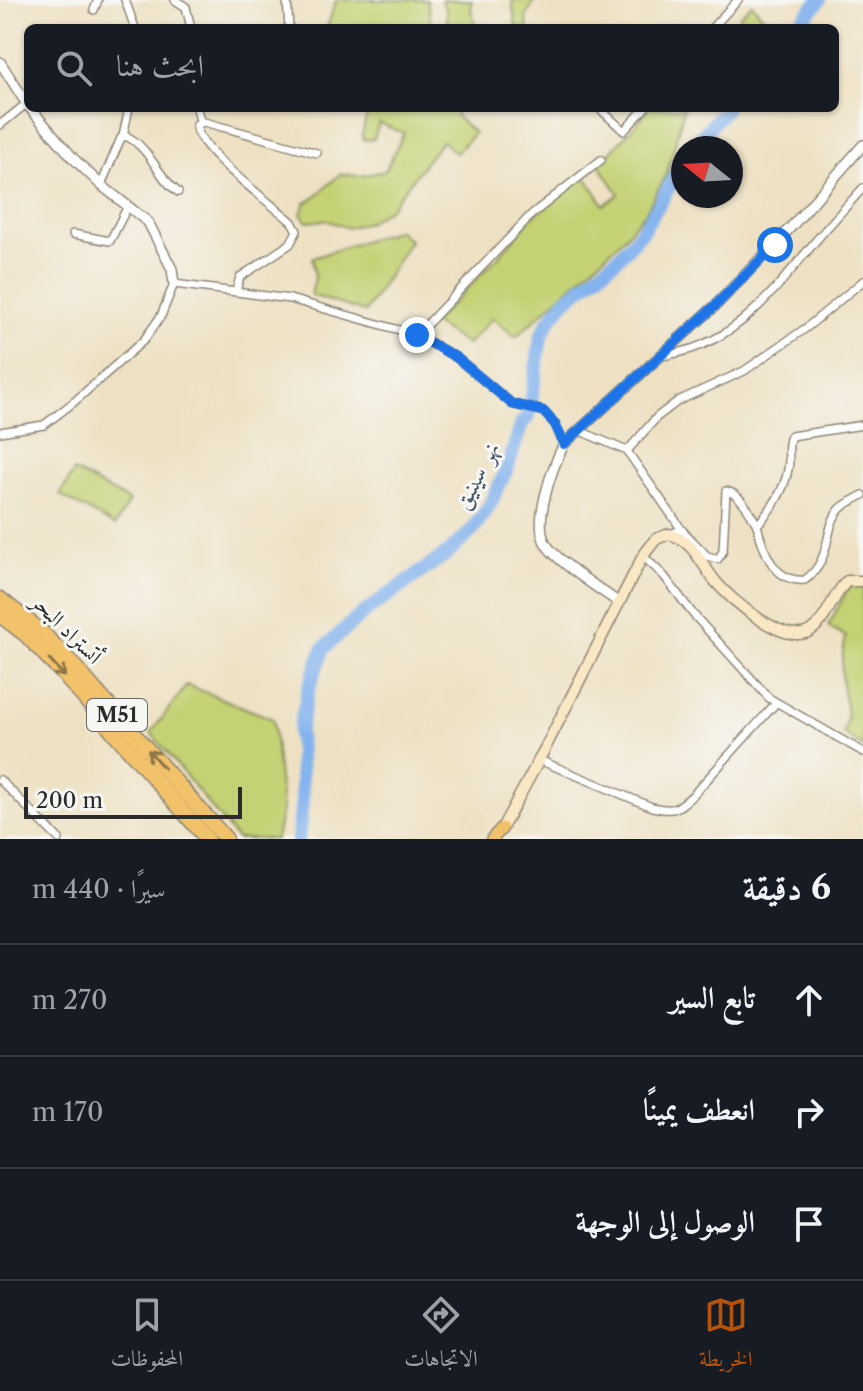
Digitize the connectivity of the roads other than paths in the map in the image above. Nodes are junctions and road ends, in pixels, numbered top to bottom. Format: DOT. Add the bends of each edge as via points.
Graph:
graph roads {
  1 [pos="98,0"];
  2 [pos="125,0"];
  3 [pos="175,0"];
  4 [pos="287,0"];
  5 [pos="738,0"];
  6 [pos="94,10"];
  7 [pos="134,24"];
  8 [pos="190,24"];
  9 [pos="289,24"];
  10 [pos="716,24"];
  11 [pos="0,62"];
  12 [pos="24,100"];
  13 [pos="24,109"];
  14 [pos="33,112"];
  15 [pos="128,112"];
  16 [pos="198,112"];
  17 [pos="603,112"];
  18 [pos="641,112"];
  19 [pos="200,121"];
  20 [pos="0,125"];
  21 [pos="123,136"];
  22 [pos="863,145"];
  23 [pos="317,153"];
  24 [pos="601,160"];
  25 [pos="101,185"];
  26 [pos="863,188"];
  27 [pos="178,192"];
  28 [pos="128,206"];
  29 [pos="73,234"];
  30 [pos="863,281"];
  31 [pos="174,284"];
  32 [pos="236,291"];
  33 [pos="417,335"];
  34 [pos="659,356"];
  35 [pos="863,425"];
  36 [pos="578,430"];
  37 [pos="0,432"];
  38 [pos="564,444"];
  39 [pos="627,451"];
  40 [pos="863,495"];
  41 [pos="757,525"];
  42 [pos="682,530"];
  43 [pos="669,534"];
  44 [pos="643,556"];
  45 [pos="863,581"];
  46 [pos="0,599"];
  47 [pos="618,602"];
  48 [pos="0,615"];
  49 [pos="776,703"];
  50 [pos="863,752"];
  51 [pos="539,760"];
  52 [pos="0,780"];
  53 [pos="500,833"];
  54 [pos="59,839"];
  55 [pos="207,839"];
  56 [pos="226,839"];
  57 [pos="492,839"];
  1 -- 6 [label="street"];
  2 -- 7 [label="street"];
  3 -- 8 [label="street" via="186,7"];
  4 -- 9 [label="street"];
  5 -- 10 [label="street"];
  11 -- 12 [label="street"];
  13 -- 20 [label="street"];
  14 -- 25 [label="street"];
  15 -- 21 [label="street"];
  16 -- 19 [label="street"];
  17 -- 18 [label="street" via="624,131"];
  19 -- 23 [label="street"];
  19 -- 32 [label="street" via="195,128 210,150 297,231 290,244 240,277"];
  21 -- 25 [label="street"];
  21 -- 27 [label="street" via="146,152"];
  22 -- 34 [label="street" via="758,263"];
  24 -- 33 [label="street" via="532,214"];
  25 -- 28 [label="street"];
  26 -- 34 [label="street" via="747,319 709,342"];
  28 -- 29 [label="street" via="110,241"];
  28 -- 31 [label="street" via="153,229"];
  30 -- 39 [label="street" via="744,371 678,401"];
  31 -- 32 [label="street"];
  31 -- 37 [label="street" via="144,340 74,402 44,425"];
  32 -- 33 [label="street" via="290,299"];
  33 -- 38 [label="street" via="457,358 512,404 538,408"];
  34 -- 36 [label="street"];
  35 -- 41 [label="street" via="791,436 784,484"];
  36 -- 38 [label="street"];
  36 -- 39 [label="street"];
  38 -- 47 [label="street" via="546,495 542,535 553,553"];
  39 -- 42 [label="street"];
  40 -- 41 [label="street" via="839,510 822,560 805,580 774,568"];
  41 -- 42 [label="street" via="727,490 721,557 710,558"];
  42 -- 43 [label="street"];
  43 -- 44 [label="main road" via="656,539"];
  43 -- 45 [label="main road" via="684,539 727,593 786,634 812,630 842,587 851,580"];
  44 -- 47 [label="main road"];
  44 -- 49 [label="street"];
  56 -- 46 [label="highway, أتستراد البحر / M51, one-way" via="67,658"];
  47 -- 51 [label="main road"];
  48 -- 55 [label="highway, أتستراد البحر / M51, one-way" via="63,674"];
  49 -- 50 [label="street"];
  49 -- 51 [label="street" via="693,795 670,811"];
  51 -- 53 [label="main road"];
  52 -- 54 [label="street"];
  53 -- 57 [label="main road"];
}
